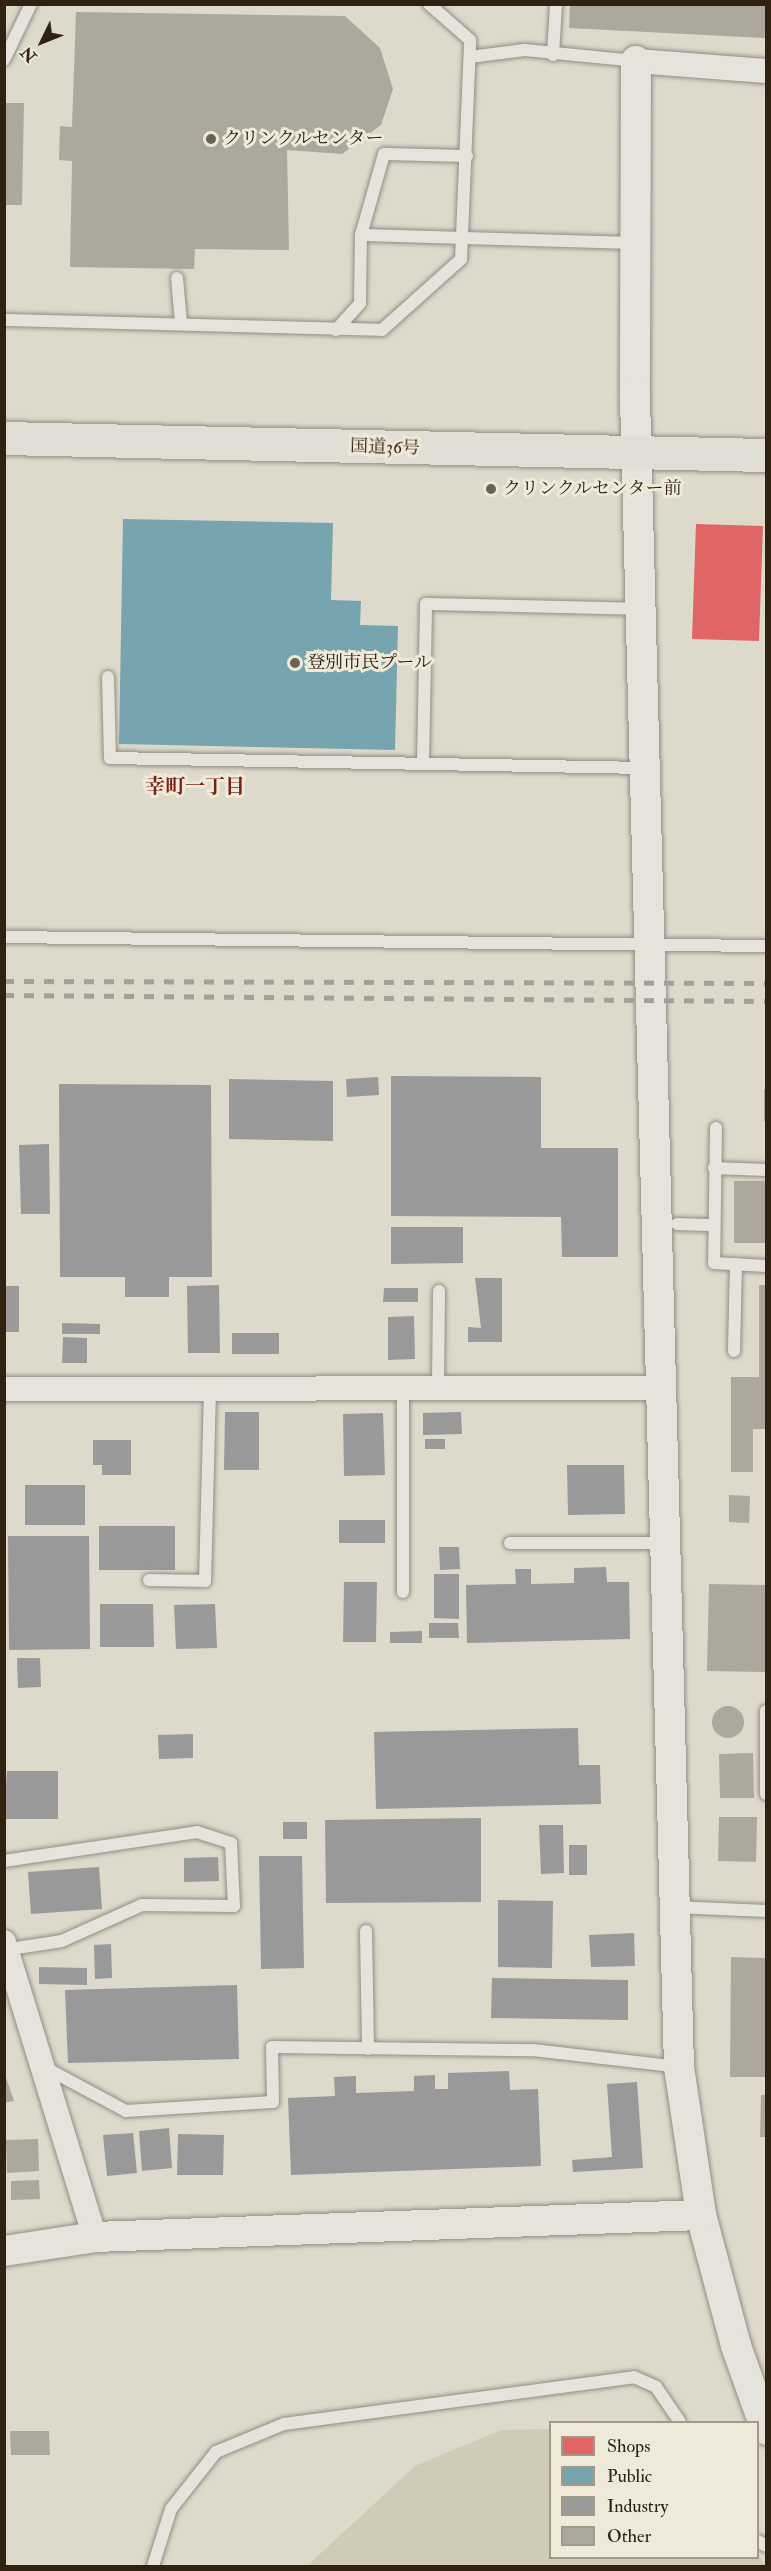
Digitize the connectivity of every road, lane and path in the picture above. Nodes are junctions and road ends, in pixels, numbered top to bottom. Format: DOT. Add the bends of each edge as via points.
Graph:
graph roads {
  1 [pos="31,4"];
  2 [pos="429,4"];
  3 [pos="556,4"];
  4 [pos="553,55"];
  5 [pos="470,57"];
  6 [pos="4,60"];
  7 [pos="636,60"];
  8 [pos="766,71"];
  9 [pos="466,156"];
  10 [pos="361,235"];
  11 [pos="464,237"];
  12 [pos="635,243"];
  13 [pos="177,278"];
  14 [pos="4,320"];
  15 [pos="181,323"];
  16 [pos="336,330"];
  17 [pos="4,438"];
  18 [pos="637,454"];
  19 [pos="766,455"];
  20 [pos="642,609"];
  21 [pos="108,677"];
  22 [pos="423,763"];
  23 [pos="645,768"];
  24 [pos="4,938"];
  25 [pos="647,946"];
  26 [pos="766,946"];
  27 [pos="716,1128"];
  28 [pos="714,1168"];
  29 [pos="766,1170"];
  30 [pos="677,1224"];
  31 [pos="714,1225"];
  32 [pos="736,1264"];
  33 [pos="766,1266"];
  34 [pos="439,1291"];
  35 [pos="734,1352"];
  36 [pos="403,1387"];
  37 [pos="438,1387"];
  38 [pos="210,1388"];
  39 [pos="661,1388"];
  40 [pos="4,1389"];
  41 [pos="510,1543"];
  42 [pos="666,1543"];
  43 [pos="149,1580"];
  44 [pos="403,1592"];
  45 [pos="766,1712"];
  46 [pos="766,1794"];
  47 [pos="4,1861"];
  48 [pos="675,1907"];
  49 [pos="766,1911"];
  50 [pos="366,1931"];
  51 [pos="5,1947"];
  52 [pos="368,2049"];
  53 [pos="44,2067"];
  54 [pos="679,2067"];
  55 [pos="701,2215"];
  56 [pos="94,2237"];
  57 [pos="4,2251"];
  58 [pos="679,2421"];
  59 [pos="766,2430"];
  60 [pos="153,2566"];
  1 -- 6 [label="lane"];
  2 -- 5 [label="lane" via="470,40"];
  3 -- 4 [label="lane"];
  4 -- 5 [label="lane" via="525,50"];
  4 -- 7 [label="lane"];
  5 -- 9 [label="lane"];
  7 -- 8 [label="street"];
  7 -- 12 [label="street"];
  9 -- 10 [label="lane" via="384,154"];
  9 -- 11 [label="lane"];
  10 -- 11 [label="lane"];
  10 -- 16 [label="lane" via="360,303"];
  11 -- 12 [label="lane"];
  11 -- 16 [label="lane" via="461,259 382,330"];
  12 -- 18 [label="street"];
  13 -- 15 [label="lane"];
  14 -- 15 [label="lane"];
  15 -- 16 [label="lane"];
  17 -- 18 [label="highway, 国道36号"];
  18 -- 19 [label="highway, 国道36号"];
  18 -- 20 [label="street"];
  20 -- 22 [label="lane" via="426,604"];
  20 -- 23 [label="street"];
  21 -- 22 [label="lane" via="110,758"];
  22 -- 23 [label="lane"];
  23 -- 25 [label="street"];
  24 -- 25 [label="lane"];
  25 -- 26 [label="lane"];
  25 -- 39 [label="street"];
  27 -- 28 [label="lane"];
  28 -- 29 [label="lane"];
  28 -- 31 [label="lane"];
  30 -- 31 [label="lane"];
  31 -- 32 [label="lane" via="714,1263"];
  32 -- 33 [label="lane"];
  32 -- 35 [label="lane"];
  34 -- 37 [label="lane"];
  36 -- 37 [label="street"];
  36 -- 38 [label="street"];
  36 -- 44 [label="lane"];
  37 -- 39 [label="street"];
  38 -- 40 [label="street"];
  38 -- 43 [label="lane" via="206,1581"];
  39 -- 42 [label="street"];
  41 -- 42 [label="lane"];
  42 -- 48 [label="street"];
  45 -- 46 [label="lane"];
  47 -- 51 [label="lane" via="197,1832 231,1843 234,1906 142,1905 62,1941"];
  48 -- 49 [label="lane"];
  48 -- 54 [label="street"];
  50 -- 52 [label="lane"];
  51 -- 53 [label="street"];
  52 -- 53 [label="lane" via="272,2047 273,2102 126,2111"];
  52 -- 54 [label="lane" via="533,2050"];
  53 -- 56 [label="street"];
  54 -- 55 [label="street"];
  55 -- 56 [label="street"];
  55 -- 59 [label="street" via="736,2346"];
  56 -- 57 [label="street"];
  58 -- 60 [label="lane" via="656,2386 634,2377 284,2424 216,2452 171,2509"];
}
